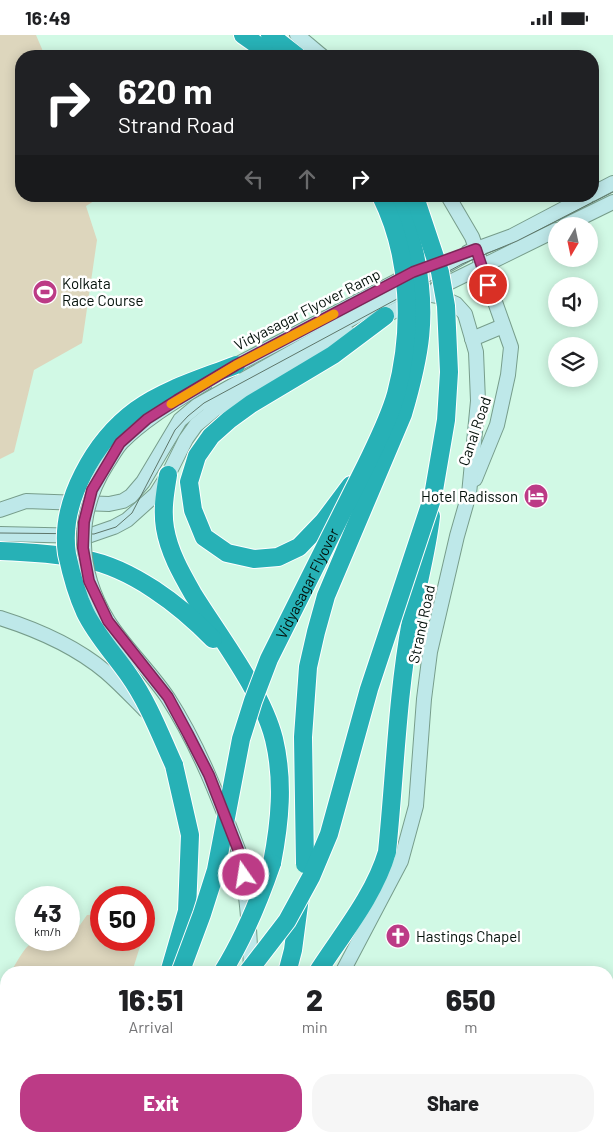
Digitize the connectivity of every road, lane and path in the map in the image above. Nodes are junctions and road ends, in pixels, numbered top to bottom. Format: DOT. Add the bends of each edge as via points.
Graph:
graph roads {
  1 [pos="230,35"];
  2 [pos="243,35"];
  3 [pos="270,35"];
  4 [pos="297,35"];
  5 [pos="247,50"];
  6 [pos="264,50"];
  7 [pos="289,50"];
  8 [pos="315,50"];
  9 [pos="613,183"];
  10 [pos="599,190"];
  11 [pos="384,202"];
  12 [pos="397,202"];
  13 [pos="416,202"];
  14 [pos="452,202"];
  15 [pos="577,202"];
  16 [pos="613,202"];
  17 [pos="582,217"];
  18 [pos="548,234"];
  19 [pos="476,249"];
  20 [pos="482,267"];
  21 [pos="426,294"];
  22 [pos="385,316"];
  23 [pos="503,326"];
  24 [pos="472,339"];
  25 [pos="236,365"];
  26 [pos="366,465"];
  27 [pos="168,475"];
  28 [pos="469,494"];
  29 [pos="131,496"];
  30 [pos="433,496"];
  31 [pos="142,507"];
  32 [pos="0,510"];
  33 [pos="0,534"];
  34 [pos="0,551"];
  35 [pos="0,618"];
  36 [pos="237,662"];
  37 [pos="153,717"];
  38 [pos="172,966"];
  39 [pos="183,966"];
  40 [pos="227,966"];
  41 [pos="249,966"];
  42 [pos="254,966"];
  43 [pos="289,966"];
  44 [pos="322,966"];
  45 [pos="346,966"];
  1 -- 5 [label="highway"];
  2 -- 6 [label="highway"];
  3 -- 7 [label="highway"];
  4 -- 8 [label="main road"];
  9 -- 10 [label="main road"];
  11 -- 26 [label="highway, Vidyasagar Flyover, bridge" via="403,262 407,306 396,395"];
  12 -- 43 [label="highway, bridge" via="409,230 419,274 422,309 419,349 403,414 326,597 308,667 303,737 305,864"];
  13 -- 30 [label="highway, bridge" via="440,271 446,306 446,420"];
  14 -- 19 [label="main road"];
  15 -- 19 [label="main road" via="512,236"];
  16 -- 17 [label="main road"];
  18 -- 20 [label="main road"];
  19 -- 20 [label="main road"];
  19 -- 25 [label="main road, Vidyasagar Flyover Ramp" via="413,272"];
  19 -- 29 [label="main road" via="198,405 180,420"];
  20 -- 21 [label="main road"];
  20 -- 23 [label="main road"];
  21 -- 22 [label="main road"];
  21 -- 24 [label="main road, Strand Road" via="456,304 465,314"];
  22 -- 26 [label="highway, bridge" via="333,355 251,403 211,436 197,456 189,482 193,510 204,537 227,553 254,559 278,557 300,547"];
  22 -- 27 [label="main road" via="214,410 196,425 186,439"];
  23 -- 24 [label="main road"];
  23 -- 28 [label="main road, Canal Road" via="511,347 508,375 497,425"];
  24 -- 28 [label="main road, Strand Road" via="476,352 478,401"];
  25 -- 37 [label="highway, bridge" via="160,396 136,410 112,431 98,449 80,478 74,497 67,532 67,553 76,588 85,613 129,675"];
  25 -- 41 [label="main road, Vidyasagar Flyover Ramp, bridge" via="147,419 120,443 92,490 84,522 83,548 89,581 108,621 168,697 209,775 239,852 244,875"];
  26 -- 39 [label="highway, Vidyasagar Flyover, bridge" via="269,659 253,701 241,739 216,869"];
  27 -- 31 [label="main road" via="156,494"];
  27 -- 36 [label="highway" via="164,503 170,550"];
  28 -- 45 [label="main road, Strand Road" via="430,653 416,806 401,861"];
  29 -- 31 [label="main road"];
  29 -- 32 [label="main road" via="109,504 26,501"];
  30 -- 42 [label="highway, bridge" via="369,689 329,834 287,921"];
  30 -- 44 [label="highway, bridge" via="428,544 411,621 387,852 382,870"];
  31 -- 33 [label="main road" via="114,527 88,536"];
  34 -- 36 [label="highway" via="85,559 117,570 180,608"];
  35 -- 37 [label="main road" via="26,626 81,654 105,671"];
  36 -- 40 [label="highway, bridge" via="260,703 274,738 280,782 279,825 272,863 260,896"];
  37 -- 38 [label="highway, bridge" via="174,765 190,835 187,911"];
}
